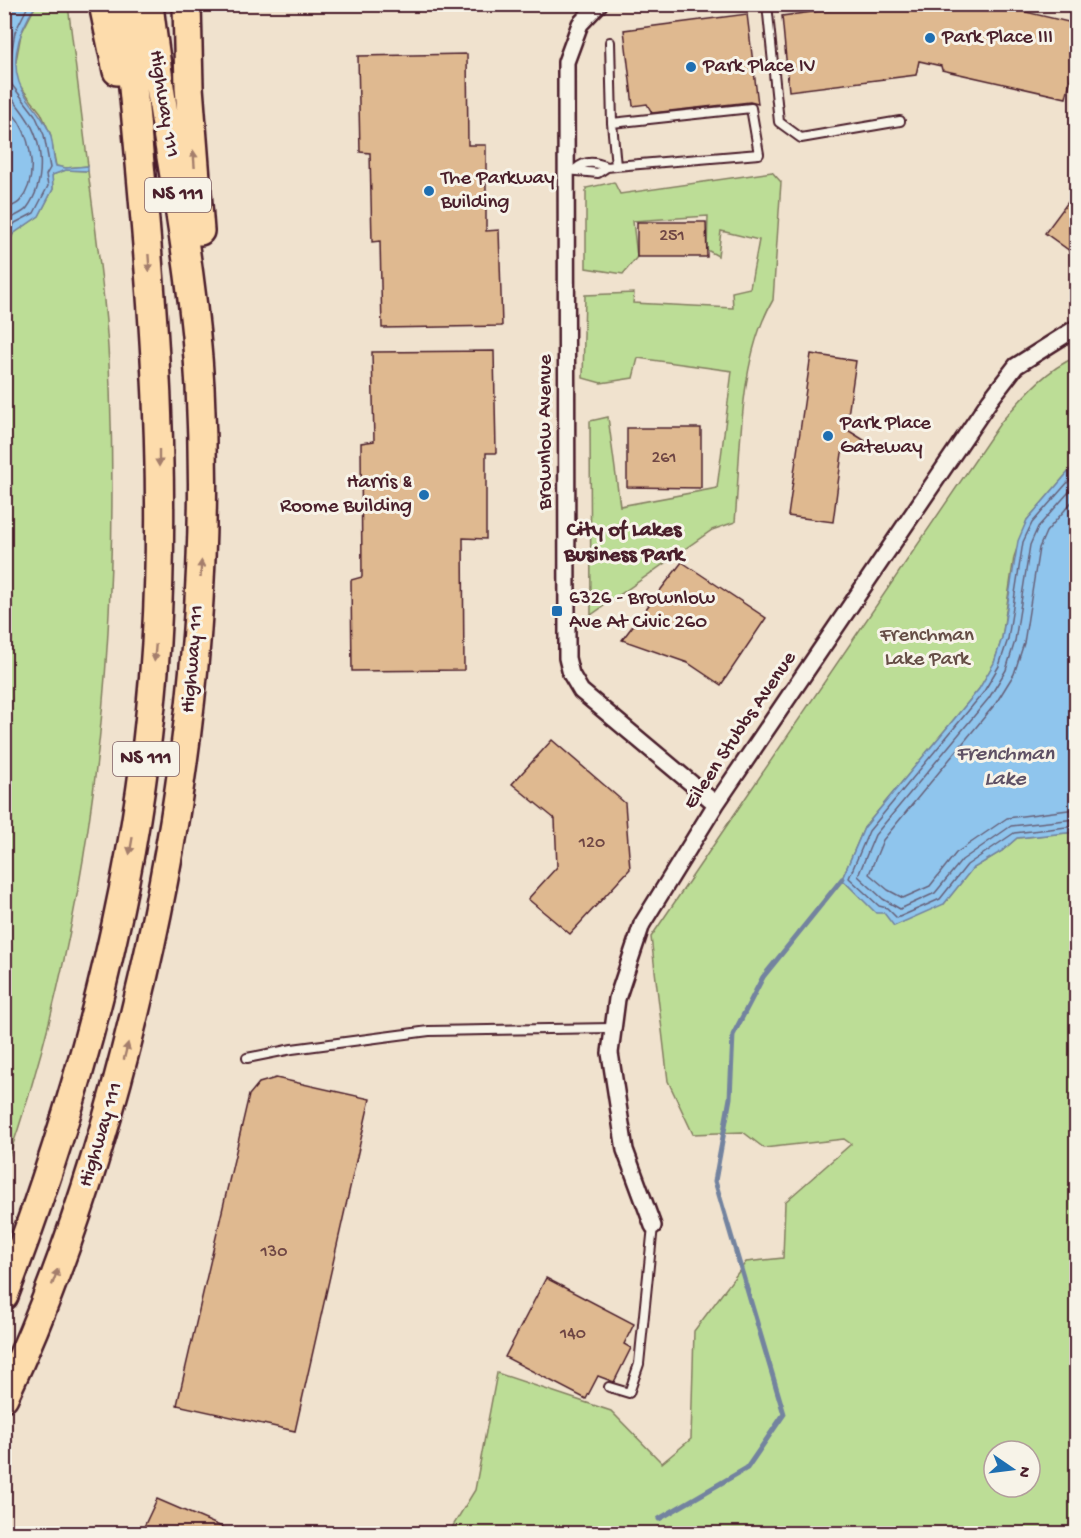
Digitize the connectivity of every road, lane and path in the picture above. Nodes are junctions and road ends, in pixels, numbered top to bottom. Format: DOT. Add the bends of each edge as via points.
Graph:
graph roads {
  1 [pos="103,4"];
  2 [pos="125,4"];
  3 [pos="149,4"];
  4 [pos="187,4"];
  5 [pos="599,4"];
  6 [pos="767,4"];
  7 [pos="610,42"];
  8 [pos="900,121"];
  9 [pos="612,123"];
  10 [pos="612,167"];
  11 [pos="572,170"];
  12 [pos="144,205"];
  13 [pos="1077,328"];
  14 [pos="200,386"];
  15 [pos="716,804"];
  16 [pos="613,1028"];
  17 [pos="247,1058"];
  18 [pos="653,1226"];
  19 [pos="4,1296"];
  20 [pos="609,1387"];
  21 [pos="4,1397"];
  1 -- 12 [label="highway"];
  2 -- 12 [label="highway, Highway 111 / NS 111"];
  3 -- 14 [label="highway, Highway 111 / NS 111" via="180,207"];
  14 -- 4 [label="highway, one-way" via="202,266"];
  5 -- 11 [label="street, Brownlow Avenue" via="580,24 566,62"];
  6 -- 8 [label="lane" via="779,122 801,138"];
  7 -- 9 [label="lane"];
  9 -- 10 [label="lane"];
  9 -- 10 [label="lane" via="752,108 759,154"];
  10 -- 11 [label="lane" via="598,173"];
  11 -- 15 [label="street, Brownlow Avenue" via="567,658 581,692"];
  12 -- 19 [label="highway, Highway 111 / NS 111, one-way" via="158,430 159,548 156,644 145,763 101,997 41,1198"];
  13 -- 15 [label="street, Eileen Stubbs Avenue" via="1016,366"];
  21 -- 14 [label="highway, Highway 111 / NS 111, one-way" via="35,1332 76,1221 111,1109 153,940 174,828 198,629 203,532"];
  15 -- 16 [label="street, Eileen Stubbs Avenue" via="642,924 616,999"];
  16 -- 17 [label="lane" via="429,1031"];
  16 -- 18 [label="street, Eileen Stubbs Avenue" via="610,1053 625,1150"];
  18 -- 20 [label="lane" via="639,1364 629,1394"];
}
